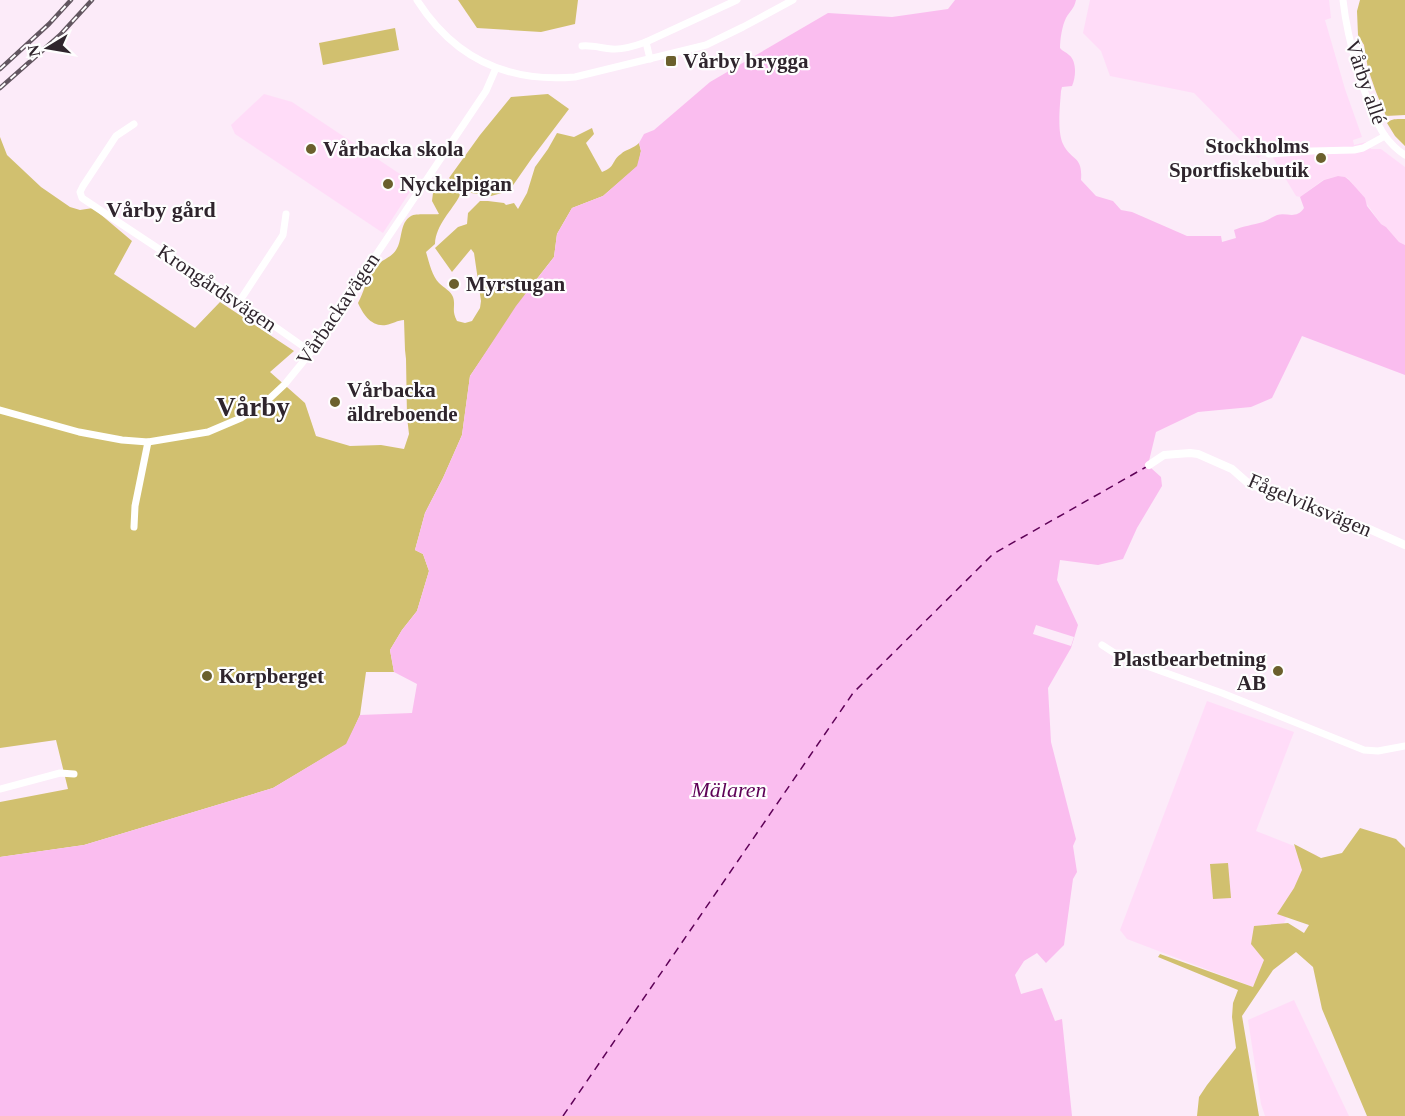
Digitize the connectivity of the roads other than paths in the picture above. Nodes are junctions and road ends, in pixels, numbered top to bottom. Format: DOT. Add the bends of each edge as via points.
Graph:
graph roads {
  1 [pos="417,0"];
  2 [pos="737,0"];
  3 [pos="793,0"];
  4 [pos="1343,0"];
  5 [pos="646,42"];
  6 [pos="582,46"];
  7 [pos="650,59"];
  8 [pos="496,68"];
  9 [pos="135,124"];
  10 [pos="1385,136"];
  11 [pos="1269,154"];
  12 [pos="1405,155"];
  13 [pos="286,214"];
  14 [pos="239,302"];
  15 [pos="311,352"];
  16 [pos="0,410"];
  17 [pos="148,442"];
  18 [pos="1149,465"];
  19 [pos="134,527"];
  20 [pos="1405,545"];
  21 [pos="1102,645"];
  22 [pos="1405,746"];
  23 [pos="74,774"];
  24 [pos="0,789"];
  1 -- 8 [label="street" via="443,34"];
  2 -- 5 [label="street"];
  3 -- 7 [label="street" via="706,45"];
  4 -- 10 [label="street, Vårby allé" via="1363,85"];
  5 -- 6 [label="street" via="614,49"];
  5 -- 7 [label="street"];
  7 -- 8 [label="street" via="553,79"];
  8 -- 15 [label="street, Vårbackavägen" via="486,91"];
  9 -- 14 [label="street, Krongårdsvägen" via="116,136 83,186 82,198"];
  10 -- 11 [label="street" via="1354,150"];
  10 -- 12 [label="street, Vårby allé"];
  13 -- 14 [label="street" via="283,235"];
  14 -- 15 [label="street, Krongårdsvägen"];
  15 -- 17 [label="street, Vårbackavägen" via="285,384 241,418 208,432"];
  16 -- 17 [label="street, Vårbackavägen" via="79,432"];
  17 -- 19 [label="street"];
  18 -- 20 [label="main road, Fågelviksvägen" via="1164,455 1198,454 1232,469 1249,484"];
  21 -- 22 [label="street" via="1119,656 1364,750"];
  23 -- 24 [label="street" via="60,773"];
}
